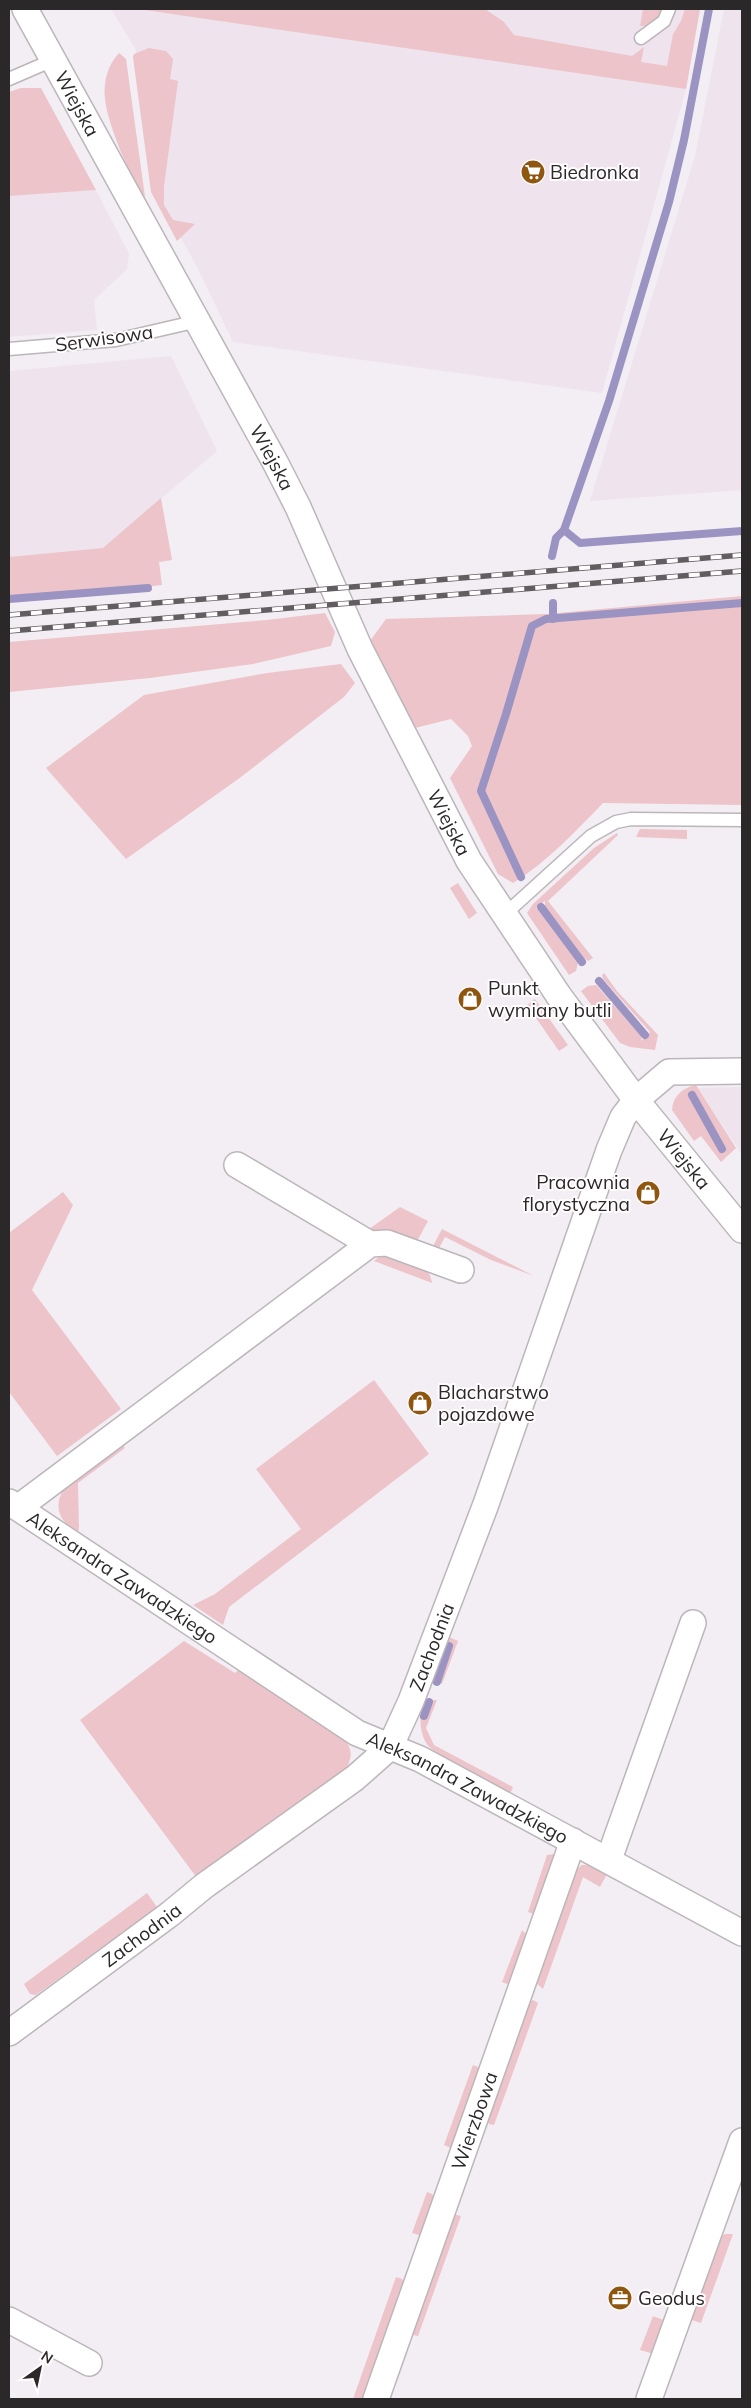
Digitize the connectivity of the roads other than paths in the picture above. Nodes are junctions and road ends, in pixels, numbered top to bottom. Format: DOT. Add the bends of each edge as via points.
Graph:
graph roads {
  1 [pos="25,9"];
  2 [pos="669,9"];
  3 [pos="641,38"];
  4 [pos="53,60"];
  5 [pos="9,79"];
  6 [pos="198,322"];
  7 [pos="9,349"];
  8 [pos="742,820"];
  9 [pos="504,915"];
  10 [pos="742,1071"];
  11 [pos="636,1100"];
  12 [pos="236,1164"];
  13 [pos="742,1230"];
  14 [pos="370,1244"];
  15 [pos="461,1270"];
  16 [pos="14,1504"];
  17 [pos="693,1623"];
  18 [pos="390,1746"];
  19 [pos="573,1841"];
  20 [pos="609,1859"];
  21 [pos="742,1933"];
  22 [pos="9,2033"];
  23 [pos="742,2142"];
  24 [pos="9,2320"];
  25 [pos="89,2364"];
  26 [pos="376,2399"];
  27 [pos="649,2399"];
  1 -- 4 [label="street, Wiejska"];
  2 -- 3 [label="lane" via="664,21"];
  4 -- 5 [label="lane"];
  4 -- 6 [label="street, Wiejska"];
  6 -- 7 [label="lane, Serwisowa" via="116,340"];
  6 -- 9 [label="street, Wiejska" via="298,508 360,649 420,768 469,861"];
  8 -- 9 [label="lane" via="631,819 616,822 591,836"];
  9 -- 11 [label="street, Wiejska"];
  10 -- 11 [label="street, Zachodnia" via="669,1072"];
  11 -- 13 [label="street, Wiejska"];
  11 -- 18 [label="street, Zachodnia" via="623,1117 609,1150 486,1504"];
  12 -- 14 [label="street"];
  14 -- 15 [label="street" via="387,1243"];
  14 -- 16 [label="street, Aleksandra Zawadzkiego"];
  16 -- 18 [label="street, Aleksandra Zawadzkiego" via="357,1734"];
  17 -- 20 [label="street"];
  18 -- 19 [label="street, Aleksandra Zawadzkiego"];
  18 -- 22 [label="street, Zachodnia" via="373,1765 204,1886"];
  19 -- 20 [label="street, Aleksandra Zawadzkiego"];
  19 -- 26 [label="street, Wierzbowa"];
  20 -- 21 [label="street, Aleksandra Zawadzkiego"];
  23 -- 27 [label="street"];
  24 -- 25 [label="street"];
}
